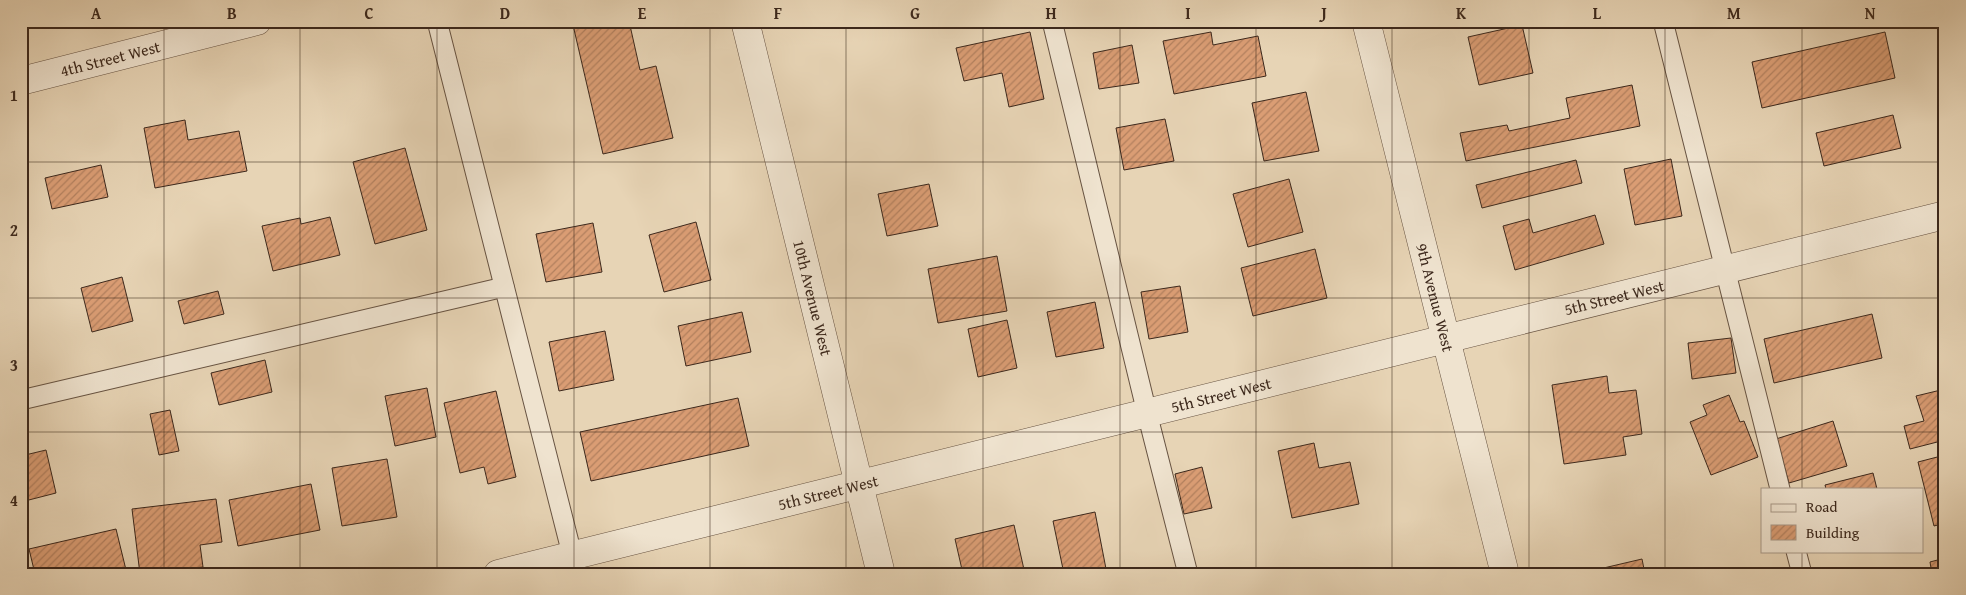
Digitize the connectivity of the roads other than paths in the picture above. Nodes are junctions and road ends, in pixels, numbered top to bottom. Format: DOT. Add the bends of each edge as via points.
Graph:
graph roads {
  1 [pos="257,21"];
  2 [pos="437,21"];
  3 [pos="745,21"];
  4 [pos="1052,21"];
  5 [pos="1366,21"];
  6 [pos="1663,21"];
  7 [pos="21,81"];
  8 [pos="1945,215"];
  9 [pos="1725,270"];
  10 [pos="504,287"];
  11 [pos="1445,339"];
  12 [pos="21,400"];
  13 [pos="1147,413"];
  14 [pos="859,484"];
  15 [pos="1780,488"];
  16 [pos="1796,552"];
  17 [pos="575,564"];
  18 [pos="498,574"];
  19 [pos="881,574"];
  20 [pos="1188,574"];
  21 [pos="1505,574"];
  22 [pos="1802,574"];
  1 -- 7 [label="street, 4th Street West"];
  2 -- 10 [label="lane"];
  3 -- 14 [label="street, 10th Avenue West"];
  4 -- 13 [label="lane"];
  5 -- 11 [label="street, 9th Avenue West"];
  6 -- 9 [label="lane"];
  8 -- 9 [label="street, 5th Street West"];
  9 -- 11 [label="street, 5th Street West"];
  9 -- 15 [label="lane"];
  10 -- 12 [label="lane"];
  10 -- 17 [label="lane"];
  11 -- 13 [label="street, 5th Street West"];
  11 -- 21 [label="street, 9th Avenue West"];
  13 -- 14 [label="street, 5th Street West"];
  13 -- 20 [label="lane"];
  14 -- 17 [label="street, 5th Street West"];
  14 -- 19 [label="street, 10th Avenue West"];
  16 -- 22 [label="lane"];
  17 -- 18 [label="street, 5th Street West"];
}
